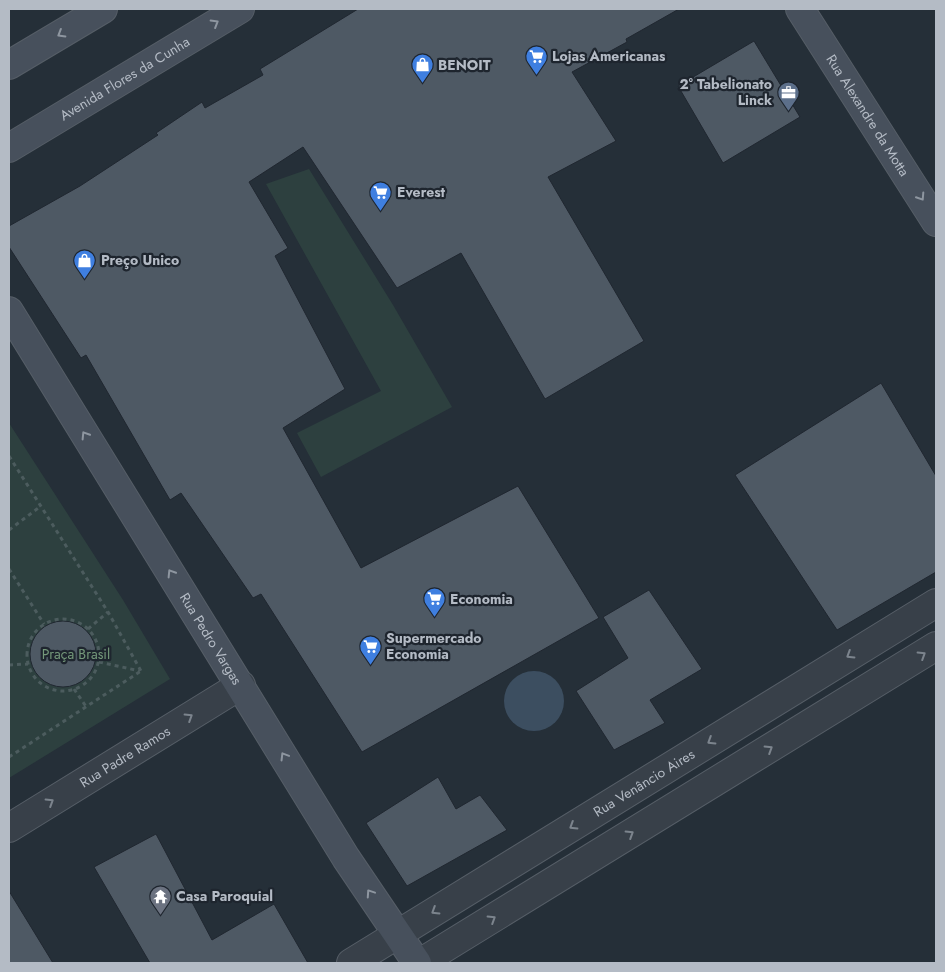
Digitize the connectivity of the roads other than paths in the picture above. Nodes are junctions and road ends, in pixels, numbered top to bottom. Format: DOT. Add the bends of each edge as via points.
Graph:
graph roads {
  1 [pos="103,9"];
  2 [pos="240,9"];
  3 [pos="800,9"];
  4 [pos="9,65"];
  5 [pos="9,148"];
  6 [pos="936,222"];
  7 [pos="9,312"];
  8 [pos="936,602"];
  9 [pos="875,640"];
  10 [pos="936,646"];
  11 [pos="896,671"];
  12 [pos="241,685"];
  13 [pos="636,787"];
  14 [pos="657,818"];
  15 [pos="9,828"];
  16 [pos="397,934"];
  17 [pos="350,963"];
  18 [pos="419,963"];
  1 -- 4 [label="main road, one-way"];
  5 -- 2 [label="main road, Avenida Flores da Cunha, one-way"];
  3 -- 6 [label="main road, Rua Alexandre da Motta, one-way"];
  12 -- 7 [label="main road, Rua Pedro Vargas, one-way"];
  8 -- 9 [label="street, Rua Venâncio Aires"];
  9 -- 11 [label="street"];
  9 -- 13 [label="street, Rua Venâncio Aires, one-way"];
  11 -- 10 [label="street, one-way"];
  14 -- 11 [label="street, one-way"];
  15 -- 12 [label="street, Rua Padre Ramos, one-way"];
  16 -- 12 [label="main road, Rua Pedro Vargas, one-way" via="346,858"];
  13 -- 14 [label="street"];
  13 -- 16 [label="street, Rua Venâncio Aires, one-way"];
  18 -- 14 [label="street, one-way"];
  16 -- 17 [label="street, Rua Venâncio Aires"];
  16 -- 18 [label="main road, Rua Pedro Vargas"];
}
